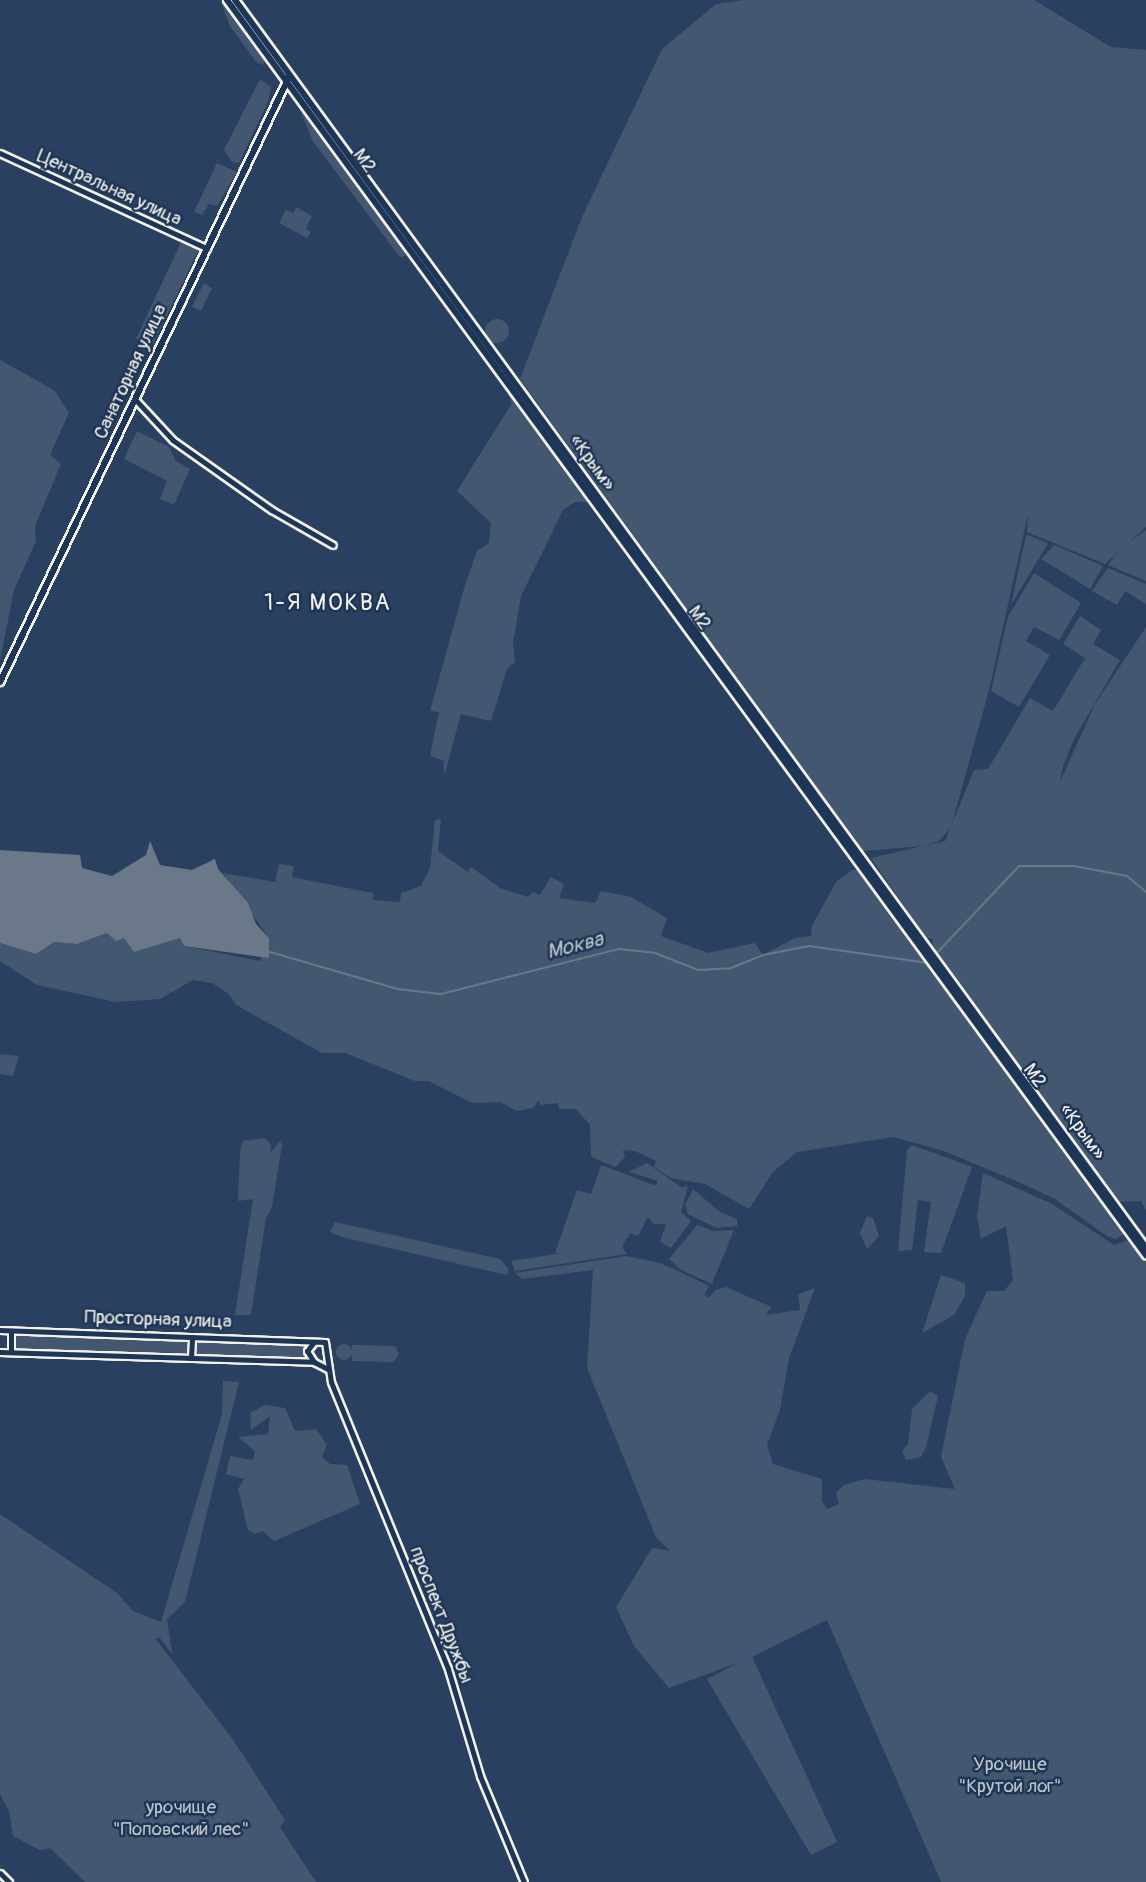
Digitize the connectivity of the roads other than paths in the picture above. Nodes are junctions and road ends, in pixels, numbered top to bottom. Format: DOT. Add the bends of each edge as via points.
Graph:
graph roads {
  1 [pos="228,0"];
  2 [pos="234,0"];
  3 [pos="278,70"];
  4 [pos="288,78"];
  5 [pos="298,96"];
  6 [pos="278,97"];
  7 [pos="0,153"];
  8 [pos="207,248"];
  9 [pos="136,400"];
  10 [pos="334,545"];
  11 [pos="0,681"];
  12 [pos="1146,1248"];
  13 [pos="1146,1255"];
  14 [pos="0,1330"];
  15 [pos="10,1331"];
  16 [pos="192,1337"];
  17 [pos="315,1341"];
  18 [pos="0,1352"];
  19 [pos="11,1352"];
  20 [pos="191,1359"];
  21 [pos="326,1360"];
  22 [pos="316,1362"];
  23 [pos="329,1372"];
  24 [pos="0,1873"];
  25 [pos="9,1882"];
  26 [pos="524,1882"];
  1 -- 3 [label="main road, М2"];
  2 -- 4 [label="main road, «Крым»"];
  3 -- 4 [label="main road, М2"];
  3 -- 6 [label="main road"];
  4 -- 5 [label="main road, М2"];
  4 -- 6 [label="main road, Санаторная улица"];
  4 -- 12 [label="main road, «Крым»" via="944,966"];
  5 -- 6 [label="main road"];
  5 -- 13 [label="main road, М2"];
  6 -- 8 [label="main road, Санаторная улица"];
  7 -- 8 [label="street, Центральная улица"];
  8 -- 9 [label="main road, Санаторная улица"];
  9 -- 10 [label="street" via="173,440 272,510"];
  9 -- 11 [label="main road, Санаторная улица"];
  14 -- 15 [label="main road, Просторная улица"];
  15 -- 16 [label="main road, Просторная улица"];
  15 -- 19 [label="main road"];
  16 -- 17 [label="main road, Просторная улица"];
  16 -- 20 [label="main road"];
  17 -- 21 [label="main road, проспект Дружбы" via="329,1347"];
  17 -- 22 [label="main road" via="307,1351"];
  18 -- 19 [label="main road, Просторная улица"];
  19 -- 20 [label="main road, Просторная улица"];
  20 -- 22 [label="main road, Просторная улица"];
  21 -- 22 [label="main road"];
  21 -- 23 [label="main road, проспект Дружбы"];
  22 -- 23 [label="main road"];
  23 -- 26 [label="main road, проспект Дружбы" via="447,1669 480,1776"];
  24 -- 25 [label="main road"];
}
